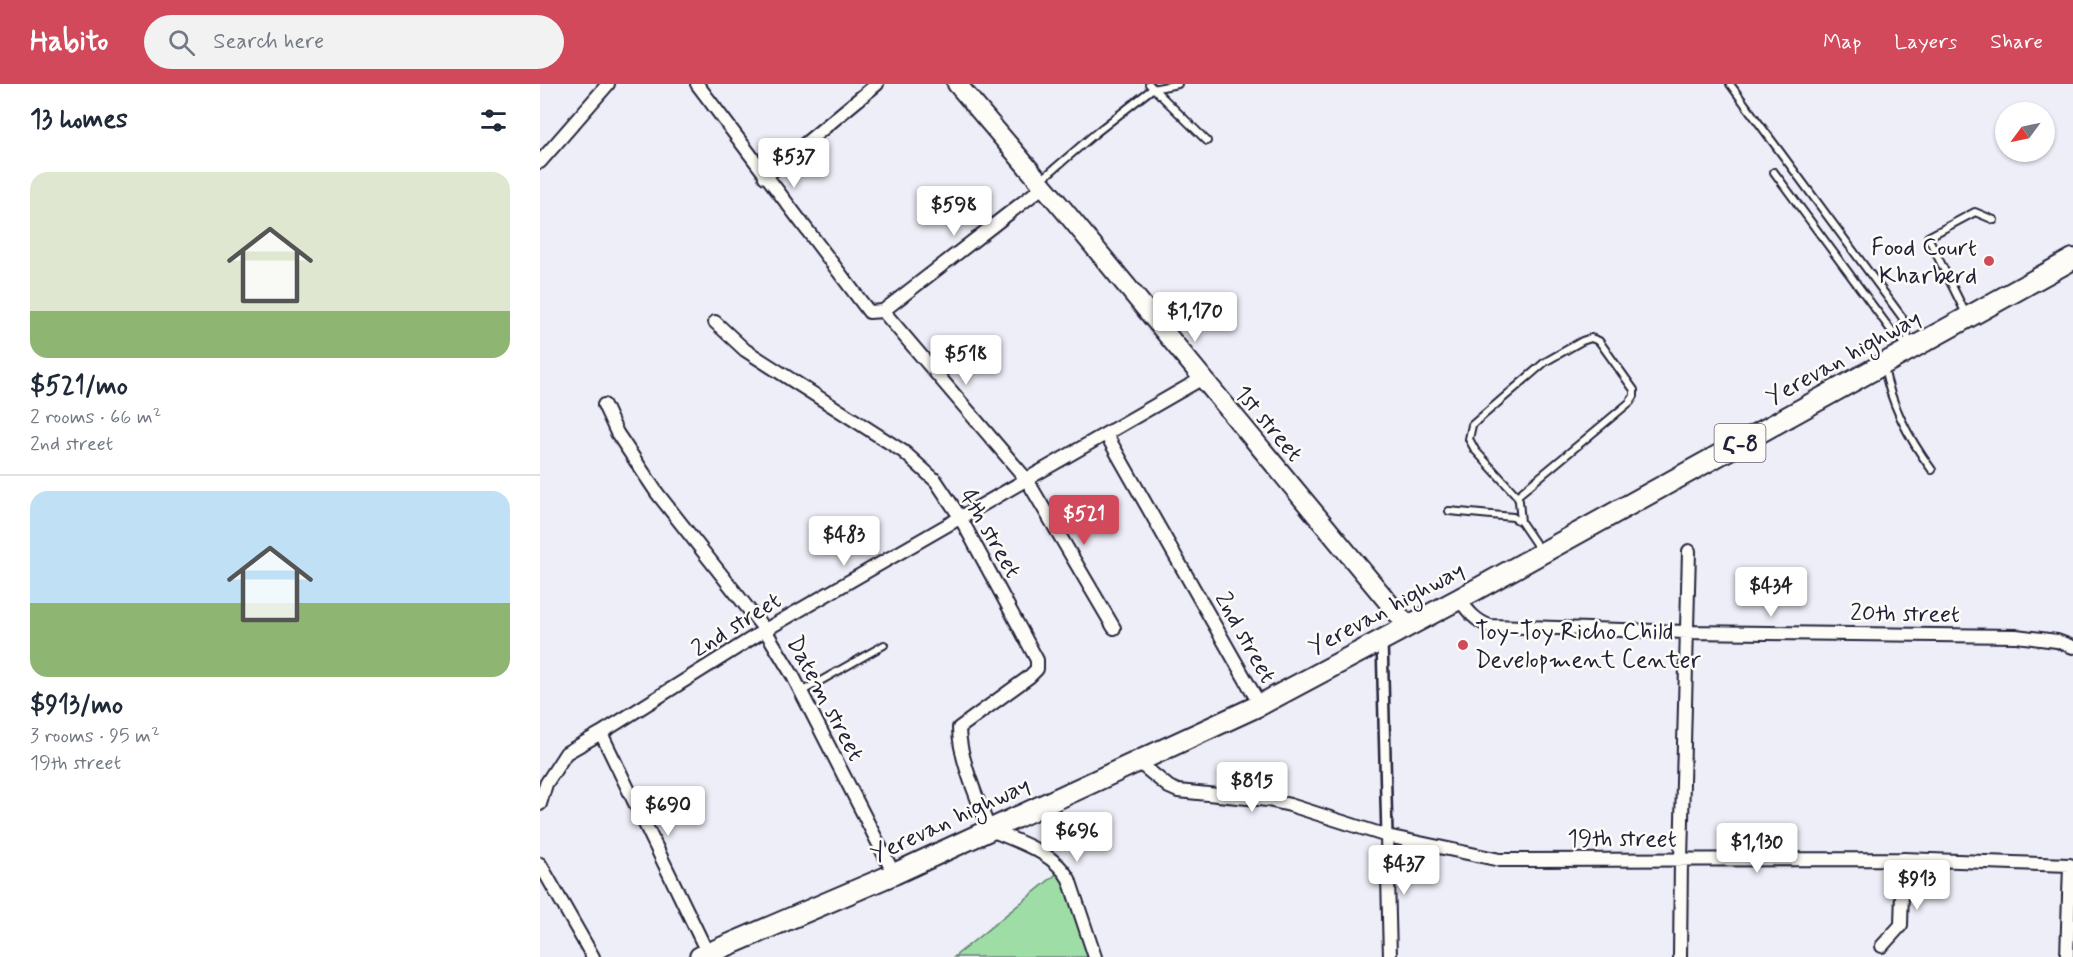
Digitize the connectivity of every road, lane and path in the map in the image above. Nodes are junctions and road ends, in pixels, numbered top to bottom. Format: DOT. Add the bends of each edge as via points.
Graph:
graph roads {
  1 [pos="608,84"];
  2 [pos="697,84"];
  3 [pos="877,84"];
  4 [pos="957,84"];
  5 [pos="1178,84"];
  6 [pos="1730,84"];
  7 [pos="1151,86"];
  8 [pos="1207,141"];
  9 [pos="540,162"];
  10 [pos="1774,171"];
  11 [pos="765,177"];
  12 [pos="1042,184"];
  13 [pos="1994,220"];
  14 [pos="2073,259"];
  15 [pos="883,311"];
  16 [pos="1968,317"];
  17 [pos="715,322"];
  18 [pos="1911,348"];
  19 [pos="1883,364"];
  20 [pos="1201,379"];
  21 [pos="604,405"];
  22 [pos="1106,434"];
  23 [pos="1932,470"];
  24 [pos="1027,480"];
  25 [pos="1517,496"];
  26 [pos="1449,511"];
  27 [pos="960,517"];
  28 [pos="1521,522"];
  29 [pos="1689,551"];
  30 [pos="1542,553"];
  31 [pos="1459,599"];
  32 [pos="1407,626"];
  33 [pos="1114,628"];
  34 [pos="765,630"];
  35 [pos="1687,632"];
  36 [pos="1382,639"];
  37 [pos="884,645"];
  38 [pos="2073,647"];
  39 [pos="801,692"];
  40 [pos="1260,705"];
  41 [pos="601,733"];
  42 [pos="1137,761"];
  43 [pos="540,804"];
  44 [pos="989,829"];
  45 [pos="1388,836"];
  46 [pos="1681,859"];
  47 [pos="1903,859"];
  48 [pos="540,864"];
  49 [pos="894,873"];
  50 [pos="1882,946"];
  51 [pos="704,955"];
  52 [pos="593,957"];
  53 [pos="1095,957"];
  54 [pos="1390,957"];
  55 [pos="1680,957"];
  56 [pos="2067,957"];
  1 -- 9 [label="street"];
  2 -- 11 [label="street"];
  3 -- 11 [label="street"];
  4 -- 12 [label="main road, 1st street"];
  5 -- 7 [label="lane"];
  6 -- 18 [label="lane" via="1902,317"];
  7 -- 8 [label="lane"];
  7 -- 12 [label="lane"];
  10 -- 18 [label="lane" via="1893,333"];
  11 -- 15 [label="street" via="869,312"];
  12 -- 15 [label="street"];
  12 -- 20 [label="main road, 1st street"];
  13 -- 16 [label="lane" via="1975,212 1928,237"];
  14 -- 16 [label="main road, Yerevan highway / Հ-8"];
  15 -- 24 [label="street"];
  16 -- 18 [label="main road, Yerevan highway / Հ-8"];
  17 -- 27 [label="street, 4th street" via="745,350 904,452 936,482"];
  18 -- 19 [label="main road, Yerevan highway / Հ-8"];
  19 -- 23 [label="lane" via="1900,418"];
  19 -- 30 [label="main road, Yerevan highway / Հ-8"];
  20 -- 22 [label="street, 2nd street"];
  20 -- 32 [label="main road, 1st street"];
  21 -- 34 [label="street, Datem street" via="617,433 657,493"];
  22 -- 24 [label="street, 2nd street"];
  22 -- 40 [label="street, 2nd street"];
  24 -- 27 [label="street, 2nd street"];
  24 -- 33 [label="street"];
  25 -- 25 [label="lane" via="1475,450 1469,439 1472,425 1545,362 1582,341 1599,341 1634,390 1634,396"];
  25 -- 28 [label="lane"];
  26 -- 28 [label="lane" via="1514,517"];
  27 -- 34 [label="street, 2nd street"];
  27 -- 44 [label="street, 4th street" via="1037,660 1037,669 1029,676 959,728 973,786"];
  28 -- 30 [label="lane"];
  29 -- 35 [label="street"];
  30 -- 31 [label="main road, Yerevan highway / Հ-8"];
  31 -- 32 [label="main road, Yerevan highway / Հ-8"];
  31 -- 35 [label="street, 20th street" via="1473,616 1490,626"];
  32 -- 36 [label="main road, Yerevan highway / Հ-8"];
  34 -- 39 [label="street, Datem street"];
  34 -- 41 [label="street, 2nd street"];
  35 -- 38 [label="street, 20th street" via="2016,636"];
  35 -- 46 [label="street"];
  36 -- 40 [label="main road, Yerevan highway / Հ-8"];
  36 -- 45 [label="street"];
  37 -- 39 [label="lane"];
  39 -- 49 [label="street, Datem street"];
  40 -- 42 [label="main road, Yerevan highway / Հ-8"];
  41 -- 43 [label="street, 2nd street" via="566,753 546,784"];
  41 -- 51 [label="street"];
  42 -- 44 [label="main road, Yerevan highway / Հ-8"];
  42 -- 45 [label="street, 19th street" via="1178,791 1268,800"];
  44 -- 49 [label="main road, Yerevan highway / Հ-8"];
  44 -- 53 [label="street" via="1048,856 1062,867"];
  45 -- 46 [label="street, 19th street" via="1500,860"];
  45 -- 54 [label="street"];
  46 -- 47 [label="street, 19th street"];
  46 -- 55 [label="street"];
  47 -- 50 [label="street" via="1901,925"];
  47 -- 56 [label="street, 19th street" via="2070,865"];
  48 -- 52 [label="street"];
  49 -- 51 [label="main road, Yerevan highway / Հ-8"];
}
